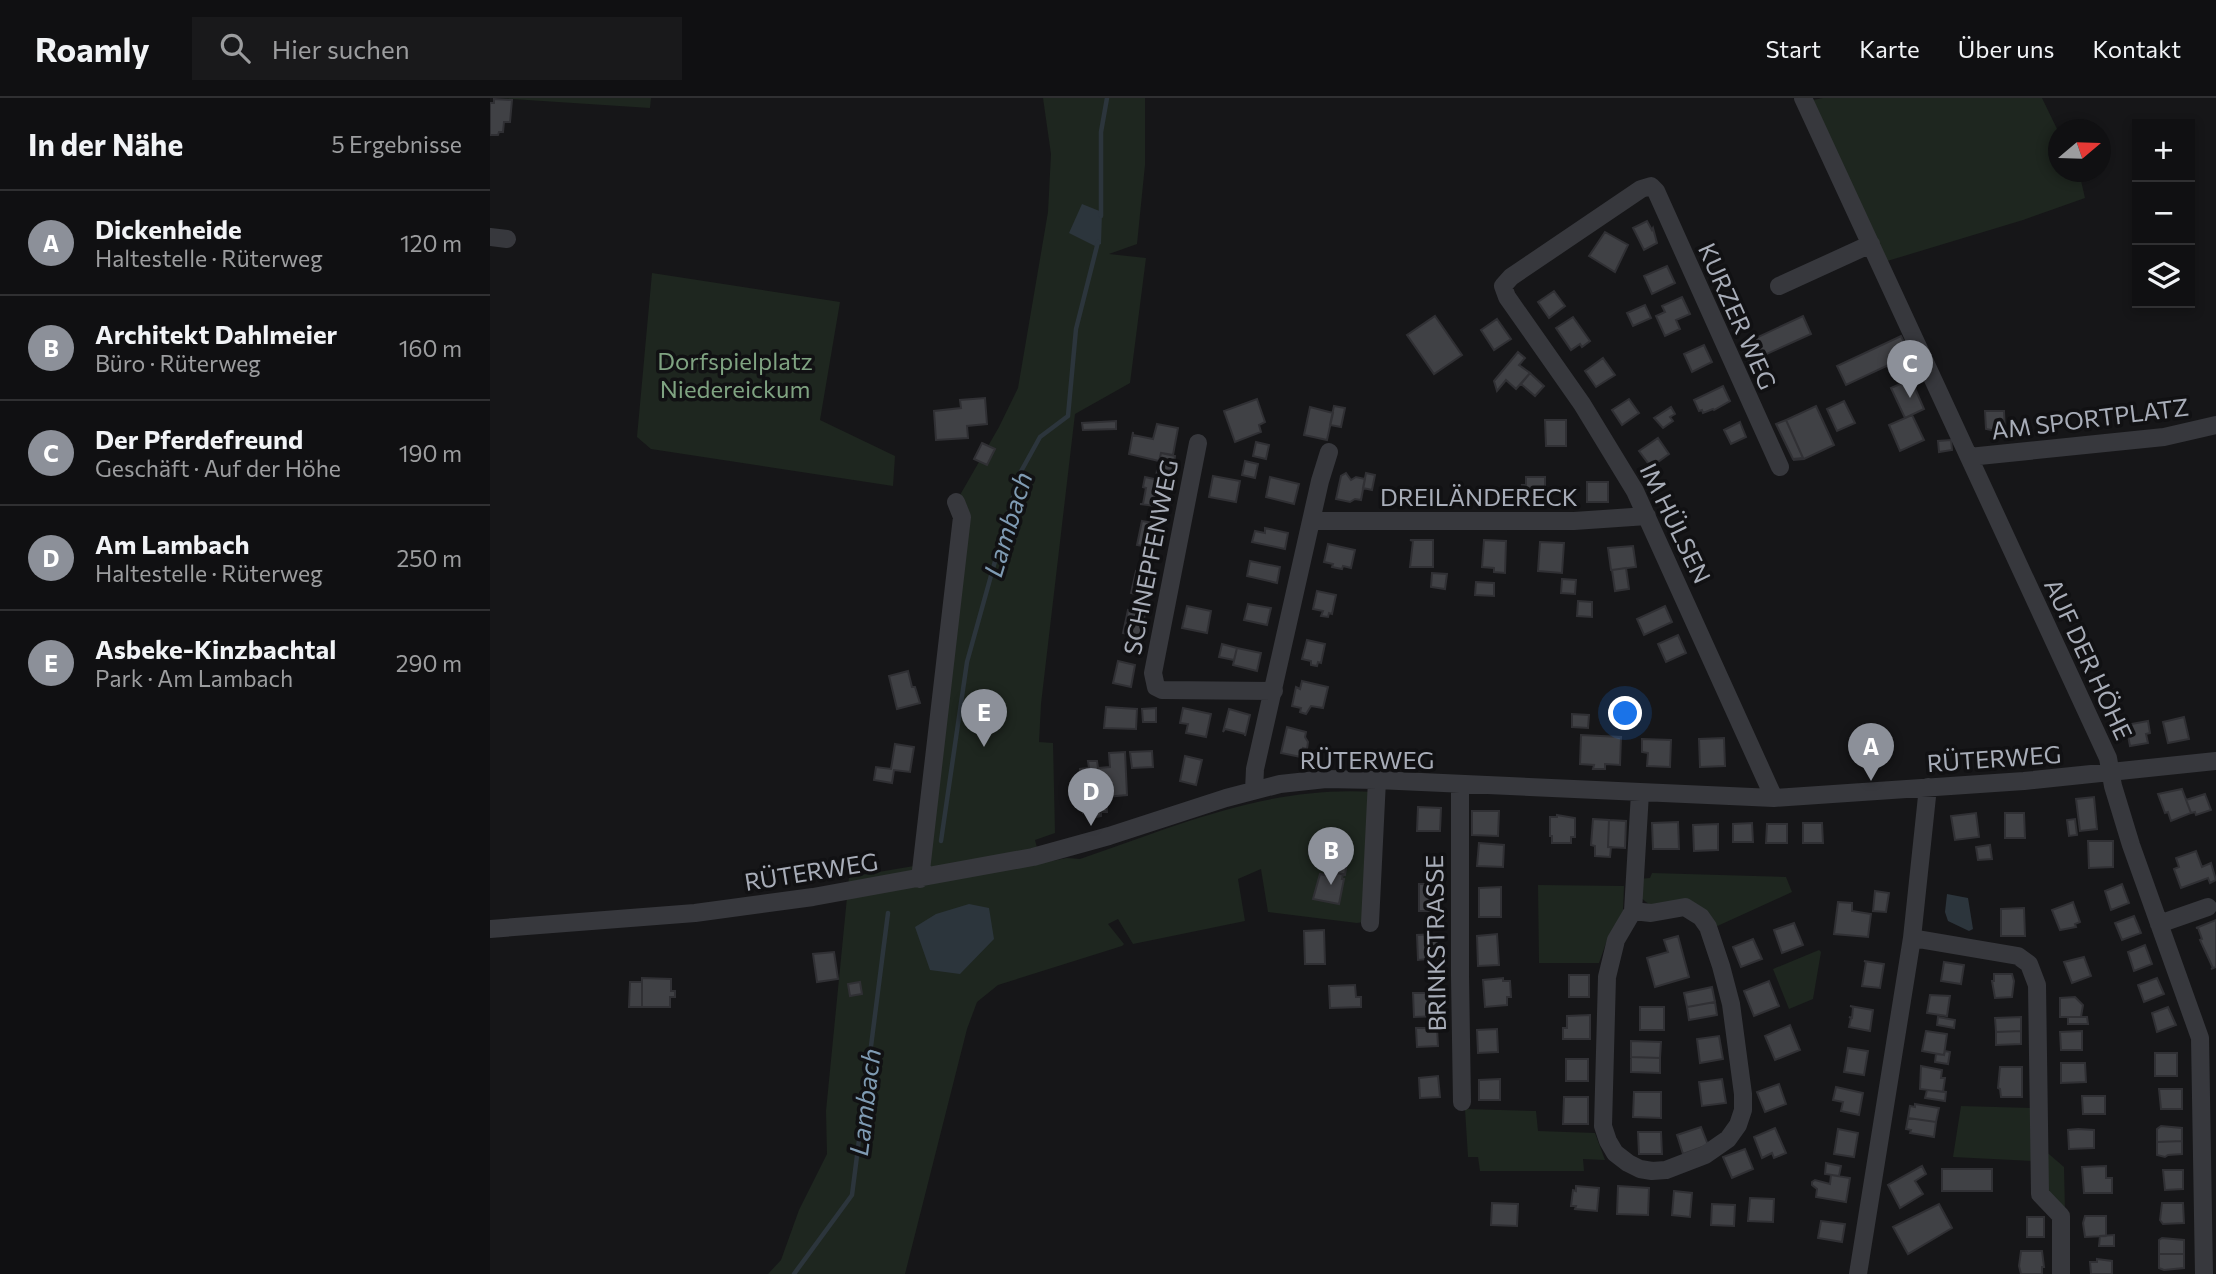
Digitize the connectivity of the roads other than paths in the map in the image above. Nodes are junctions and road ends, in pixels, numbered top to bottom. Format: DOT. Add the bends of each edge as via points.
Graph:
graph roads {
  1 [pos="1803,98"];
  2 [pos="1651,186"];
  3 [pos="1871,244"];
  4 [pos="1779,286"];
  5 [pos="2216,425"];
  6 [pos="1198,443"];
  7 [pos="1329,452"];
  8 [pos="1969,457"];
  9 [pos="1780,467"];
  10 [pos="956,502"];
  11 [pos="1647,516"];
  12 [pos="1312,521"];
  13 [pos="1274,691"];
  14 [pos="2216,761"];
  15 [pos="2110,772"];
  16 [pos="1377,780"];
  17 [pos="1460,784"];
  18 [pos="1927,787"];
  19 [pos="1254,790"];
  20 [pos="1640,793"];
  21 [pos="1774,798"];
  22 [pos="920,879"];
  23 [pos="2208,907"];
  24 [pos="1633,911"];
  25 [pos="1370,923"];
  26 [pos="2159,924"];
  27 [pos="490,929"];
  28 [pos="1912,938"];
  29 [pos="1462,1102"];
  30 [pos="2208,1271"];
  31 [pos="1858,1274"];
  32 [pos="2061,1274"];
  1 -- 3 [label="street, AUF DER HÖHE"];
  2 -- 9 [label="street, KURZER WEG"];
  2 -- 11 [label="street, IM HÜLSEN" via="1503,286 1609,446"];
  3 -- 4 [label="street"];
  3 -- 8 [label="street, AUF DER HÖHE"];
  5 -- 8 [label="street, AM SPORTPLATZ" via="2164,437"];
  6 -- 13 [label="street, SCHNEPFENWEG" via="1153,681 1162,690"];
  7 -- 12 [label="street"];
  8 -- 15 [label="street, AUF DER HÖHE" via="2108,758"];
  10 -- 22 [label="street" via="962,517"];
  11 -- 12 [label="street, DREILÄNDERECK" via="1574,521"];
  11 -- 21 [label="street, IM HÜLSEN"];
  12 -- 13 [label="street"];
  13 -- 19 [label="street"];
  14 -- 15 [label="street, RÜTERWEG"];
  15 -- 18 [label="street, RÜTERWEG"];
  15 -- 26 [label="street, AUF DER HÖHE"];
  16 -- 17 [label="street, RÜTERWEG"];
  16 -- 19 [label="street, RÜTERWEG" via="1326,779"];
  16 -- 25 [label="street"];
  17 -- 20 [label="street, RÜTERWEG"];
  17 -- 29 [label="street, BRINKSTRASSE"];
  18 -- 21 [label="street, RÜTERWEG"];
  18 -- 28 [label="street"];
  19 -- 22 [label="street, RÜTERWEG" via="1033,857"];
  20 -- 21 [label="street, RÜTERWEG"];
  20 -- 24 [label="street"];
  22 -- 27 [label="street, RÜTERWEG" via="695,913"];
  23 -- 26 [label="street"];
  24 -- 24 [label="street" via="1616,940 1607,977 1603,1126 1615,1153 1628,1163 1666,1170 1718,1148 1738,1125 1743,1094 1727,984 1701,917 1685,907"];
  26 -- 30 [label="street, AUF DER HÖHE" via="2200,1038"];
  28 -- 31 [label="street"];
  28 -- 32 [label="street" via="2018,957 2029,964 2037,985 2040,1194 2061,1216"];
}
